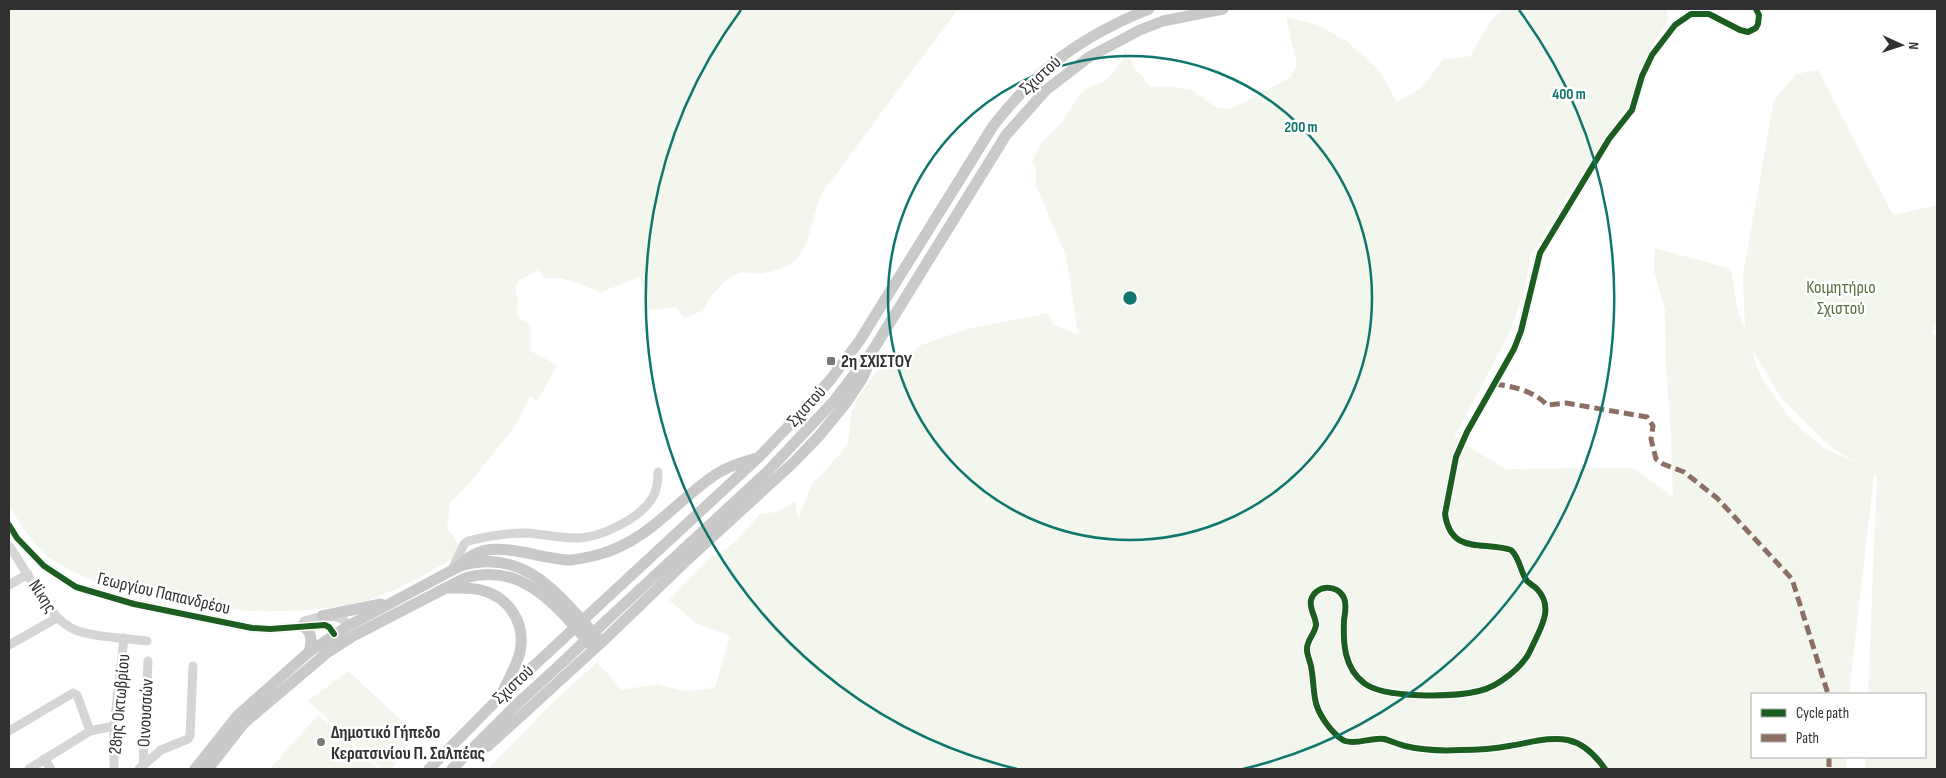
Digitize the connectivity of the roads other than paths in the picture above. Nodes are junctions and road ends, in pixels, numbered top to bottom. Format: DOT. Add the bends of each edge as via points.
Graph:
graph roads {
  1 [pos="1149,9"];
  2 [pos="1223,9"];
  3 [pos="1756,9"];
  4 [pos="873,350"];
  5 [pos="759,457"];
  6 [pos="658,472"];
  7 [pos="9,524"];
  8 [pos="9,546"];
  9 [pos="456,568"];
  10 [pos="28,574"];
  11 [pos="9,584"];
  12 [pos="442,589"];
  13 [pos="400,599"];
  14 [pos="322,616"];
  15 [pos="56,618"];
  16 [pos="289,626"];
  17 [pos="302,626"];
  18 [pos="348,626"];
  19 [pos="334,634"];
  20 [pos="124,638"];
  21 [pos="147,641"];
  22 [pos="9,645"];
  23 [pos="598,645"];
  24 [pos="309,652"];
  25 [pos="148,661"];
  26 [pos="193,666"];
  27 [pos="500,697"];
  28 [pos="114,726"];
  29 [pos="9,731"];
  30 [pos="90,731"];
  31 [pos="466,755"];
  32 [pos="44,759"];
  33 [pos="141,767"];
  34 [pos="29,769"];
  35 [pos="51,769"];
  36 [pos="114,769"];
  37 [pos="195,769"];
  38 [pos="208,769"];
  39 [pos="429,769"];
  40 [pos="452,769"];
  41 [pos="1605,769"];
  1 -- 5 [label="main road, Σχιστού" via="1080,43 1035,78 1013,100 993,126 842,366"];
  2 -- 4 [label="main road, Σχιστού" via="1163,21 1140,30 1089,57 1046,90 1006,135"];
  3 -- 41 [label="street" via="1758,24 1748,32 1709,14 1691,14 1675,25 1652,55 1632,110 1609,139 1540,253 1514,349 1456,457 1445,514 1452,535 1463,543 1511,550 1516,554 1527,581 1537,589 1546,604 1545,618 1528,658 1510,674 1480,691 1419,696 1377,690 1359,679 1346,658 1344,596 1328,587 1317,591 1311,600 1316,625 1306,647 1318,712 1337,736 1347,742 1383,739 1425,749 1460,750 1563,738 1588,750"];
  4 -- 23 [label="main road" via="854,391 819,436"];
  4 -- 31 [label="main road, Σχιστού, bridge" via="834,402 787,452"];
  5 -- 9 [label="main road" via="712,476 646,533 616,549 570,560 490,550 471,555"];
  5 -- 27 [label="main road, Σχιστού, bridge"];
  6 -- 9 [label="street" via="654,494 645,507 611,529 593,537 526,533 468,541"];
  7 -- 16 [label="street, Γεωργίου Παπανδρέου" via="17,538 44,566 76,587 134,604 229,624 270,628"];
  8 -- 10 [label="street, Νίκης"];
  9 -- 13 [label="main road"];
  9 -- 23 [label="main road" via="491,562 510,564 536,575 552,589"];
  10 -- 11 [label="street"];
  10 -- 15 [label="street, Νίκης"];
  12 -- 23 [label="main road" via="477,575 499,574 515,578 529,584"];
  12 -- 27 [label="main road" via="470,588 490,593 513,612 520,629 520,650"];
  12 -- 38 [label="main road" via="353,636 316,660 244,723"];
  13 -- 14 [label="main road"];
  13 -- 18 [label="main road"];
  14 -- 16 [label="street, Γεωργίου Παπανδρέου"];
  14 -- 18 [label="street" via="340,618"];
  15 -- 20 [label="street, Νίκης" via="88,634"];
  15 -- 22 [label="street"];
  16 -- 17 [label="street, Γεωργίου Παπανδρέου"];
  17 -- 19 [label="street, Γεωργίου Παπανδρέου" via="325,625"];
  17 -- 24 [label="main road" via="310,632"];
  18 -- 19 [label="main road"];
  19 -- 24 [label="main road"];
  20 -- 21 [label="street, Νίκης"];
  20 -- 28 [label="street, 28ης Οκτωβρίου"];
  23 -- 31 [label="main road" via="488,746"];
  24 -- 37 [label="main road" via="238,714"];
  25 -- 33 [label="street, Οινουσσών"];
  26 -- 33 [label="street" via="190,736 161,750"];
  27 -- 39 [label="main road, Σχιστού"];
  28 -- 30 [label="street"];
  28 -- 36 [label="street, 28ης Οκτωβρίου"];
  29 -- 30 [label="street" via="76,693"];
  30 -- 32 [label="street"];
  31 -- 40 [label="main road, Σχιστού"];
  32 -- 34 [label="street"];
  32 -- 35 [label="street"];
}
